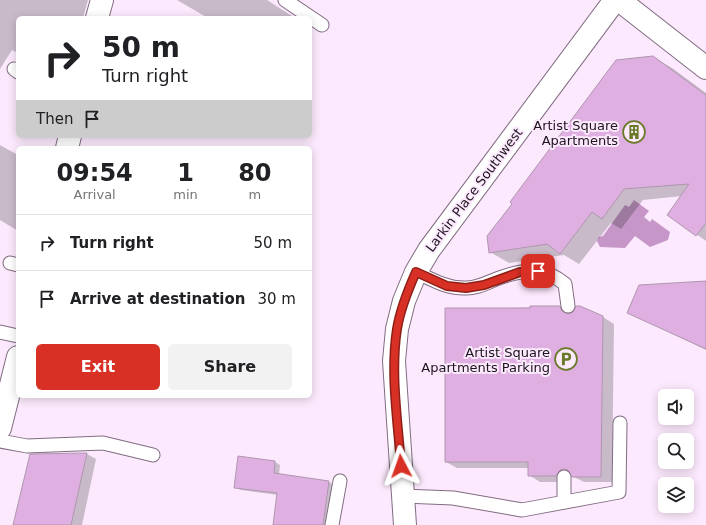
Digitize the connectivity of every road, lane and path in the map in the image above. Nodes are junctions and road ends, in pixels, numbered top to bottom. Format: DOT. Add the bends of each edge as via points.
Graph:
graph roads {
  1 [pos="102,0"];
  2 [pos="285,0"];
  3 [pos="615,0"];
  4 [pos="619,0"];
  5 [pos="98,16"];
  6 [pos="309,16"];
  7 [pos="312,18"];
  8 [pos="322,25"];
  9 [pos="706,68"];
  10 [pos="416,272"];
  11 [pos="568,306"];
  12 [pos="0,332"];
  13 [pos="16,336"];
  14 [pos="16,363"];
  15 [pos="3,402"];
  16 [pos="620,423"];
  17 [pos="0,428"];
  18 [pos="0,441"];
  19 [pos="153,455"];
  20 [pos="564,477"];
  21 [pos="340,481"];
  22 [pos="403,496"];
  23 [pos="564,502"];
  24 [pos="332,525"];
  25 [pos="405,525"];
  1 -- 5 [label="street"];
  2 -- 6 [label="lane"];
  3 -- 10 [label="street, Larkin Place Southwest" via="434,243"];
  4 -- 9 [label="street"];
  7 -- 8 [label="lane"];
  10 -- 11 [label="lane" via="447,286 466,288 484,285 520,272 538,271 554,275 565,284"];
  10 -- 22 [label="street, Larkin Place Southwest" via="404,301 397,329 394,361"];
  12 -- 13 [label="lane"];
  14 -- 15 [label="street"];
  15 -- 17 [label="street"];
  16 -- 23 [label="lane" via="619,492"];
  18 -- 19 [label="lane" via="27,446 103,443"];
  20 -- 23 [label="lane"];
  21 -- 24 [label="lane"];
  22 -- 23 [label="lane" via="453,498 522,510"];
  22 -- 25 [label="street, Larkin Place Southwest"];
}
